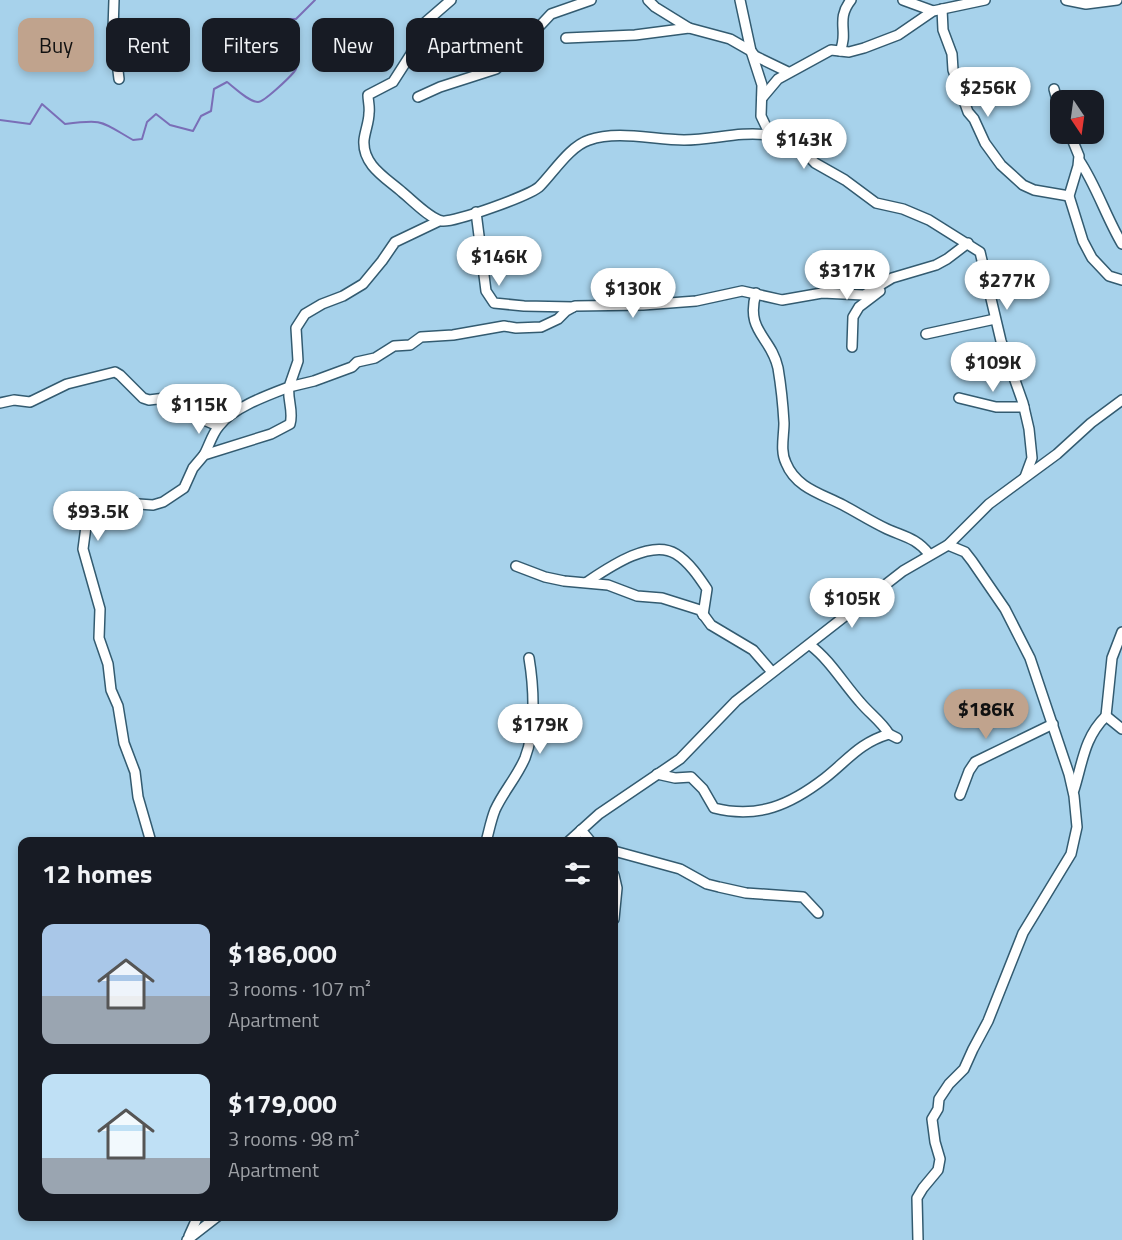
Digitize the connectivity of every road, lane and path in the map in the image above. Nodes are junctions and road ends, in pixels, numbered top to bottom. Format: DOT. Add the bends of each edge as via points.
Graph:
graph roads {
  1 [pos="114,0"];
  2 [pos="452,0"];
  3 [pos="591,0"];
  4 [pos="648,0"];
  5 [pos="851,0"];
  6 [pos="903,0"];
  7 [pos="985,0"];
  8 [pos="1066,0"];
  9 [pos="1117,0"];
  10 [pos="741,1"];
  11 [pos="938,10"];
  12 [pos="689,28"];
  13 [pos="566,38"];
  14 [pos="751,51"];
  15 [pos="840,51"];
  16 [pos="788,72"];
  17 [pos="119,79"];
  18 [pos="418,97"];
  19 [pos="762,98"];
  20 [pos="770,135"];
  21 [pos="1073,144"];
  22 [pos="1079,160"];
  23 [pos="1069,196"];
  24 [pos="477,212"];
  25 [pos="439,221"];
  26 [pos="968,243"];
  27 [pos="1122,244"];
  28 [pos="892,279"];
  29 [pos="1122,280"];
  30 [pos="756,293"];
  31 [pos="573,307"];
  32 [pos="995,319"];
  33 [pos="926,334"];
  34 [pos="852,347"];
  35 [pos="289,387"];
  36 [pos="959,398"];
  37 [pos="1122,400"];
  38 [pos="0,403"];
  39 [pos="1024,407"];
  40 [pos="218,426"];
  41 [pos="204,455"];
  42 [pos="1025,477"];
  43 [pos="948,545"];
  44 [pos="929,554"];
  45 [pos="516,566"];
  46 [pos="586,583"];
  47 [pos="703,615"];
  48 [pos="1122,632"];
  49 [pos="810,645"];
  50 [pos="529,658"];
  51 [pos="772,672"];
  52 [pos="1106,716"];
  53 [pos="1053,724"];
  54 [pos="1122,729"];
  55 [pos="657,774"];
  56 [pos="1074,792"];
  57 [pos="960,795"];
  58 [pos="581,831"];
  59 [pos="150,837"];
  60 [pos="488,837"];
  61 [pos="574,837"];
  62 [pos="586,837"];
  63 [pos="618,852"];
  64 [pos="818,913"];
  65 [pos="196,1221"];
  66 [pos="211,1221"];
  67 [pos="186,1240"];
  68 [pos="918,1240"];
  1 -- 17 [label="street"];
  2 -- 25 [label="street" via="421,26 411,54 393,82 368,95 370,112 364,145 365,155 378,172"];
  3 -- 18 [label="street" via="551,14 496,69"];
  4 -- 12 [label="street"];
  5 -- 15 [label="street" via="843,12 844,43"];
  6 -- 11 [label="street"];
  7 -- 11 [label="street"];
  8 -- 9 [label="street" via="1086,4"];
  10 -- 14 [label="street"];
  11 -- 15 [label="street" via="889,40"];
  11 -- 23 [label="street" via="952,54 952,70 985,143 1023,185"];
  12 -- 13 [label="street"];
  12 -- 14 [label="street" via="722,36"];
  14 -- 16 [label="street"];
  14 -- 19 [label="street"];
  15 -- 16 [label="street" via="831,50"];
  16 -- 19 [label="street"];
  19 -- 20 [label="street" via="761,116"];
  20 -- 24 [label="street" via="683,140 647,136 591,139 576,146 538,189"];
  20 -- 26 [label="street" via="797,144 815,163 876,203 929,220"];
  21 -- 22 [label="street"];
  22 -- 23 [label="street"];
  22 -- 27 [label="street"];
  23 -- 29 [label="street" via="1092,258 1109,276"];
  24 -- 25 [label="street"];
  24 -- 31 [label="street" via="486,291 494,303"];
  25 -- 35 [label="street" via="395,242 363,284 306,314 296,328 298,361"];
  26 -- 28 [label="street" via="947,260"];
  26 -- 32 [label="street" via="980,252"];
  28 -- 30 [label="street" via="864,294 822,293 782,300"];
  28 -- 34 [label="street" via="853,317"];
  30 -- 31 [label="street" via="742,291 696,301"];
  30 -- 44 [label="street" via="752,313 757,330 776,361 784,423 783,449 792,475 820,495 911,538"];
  31 -- 35 [label="street" via="541,327 504,326 421,337 410,345 394,346 375,358 357,362 352,368"];
  32 -- 33 [label="street"];
  32 -- 39 [label="street"];
  35 -- 40 [label="street" via="240,410"];
  35 -- 41 [label="street" via="290,424"];
  36 -- 39 [label="street" via="1007,408"];
  37 -- 42 [label="street"];
  38 -- 40 [label="street" via="30,402 67,384 115,372 143,398 180,399 197,417"];
  39 -- 42 [label="street" via="1032,458"];
  40 -- 41 [label="street"];
  41 -- 59 [label="street" via="184,488 163,502 86,503 83,549 100,609 99,638"];
  42 -- 43 [label="street" via="989,504"];
  43 -- 44 [label="street"];
  43 -- 53 [label="street" via="965,552 1005,609 1030,658"];
  44 -- 49 [label="street"];
  45 -- 46 [label="street" via="544,577"];
  46 -- 47 [label="street" via="662,598 700,610"];
  46 -- 47 [label="street" via="638,553 675,553 707,589"];
  47 -- 51 [label="street" via="711,625 753,650"];
  48 -- 52 [label="street" via="1112,658"];
  49 -- 51 [label="street"];
  49 -- 55 [label="street" via="893,736 872,739 809,789 773,808 748,813 714,808 691,777"];
  50 -- 60 [label="street" via="531,736 525,758 496,810"];
  51 -- 55 [label="street" via="736,701 680,759"];
  52 -- 54 [label="street"];
  52 -- 56 [label="street" via="1089,737"];
  53 -- 56 [label="street"];
  53 -- 57 [label="street" via="975,762"];
  55 -- 58 [label="street"];
  56 -- 68 [label="street" via="1077,827 1071,854 1023,933 988,1021 964,1070 939,1099 932,1119 940,1159 938,1170 917,1198"];
  58 -- 61 [label="street"];
  58 -- 62 [label="street"];
  63 -- 64 [label="street" via="680,869 719,887 803,897"];
  65 -- 67 [label="street"];
  66 -- 67 [label="street"];
}
